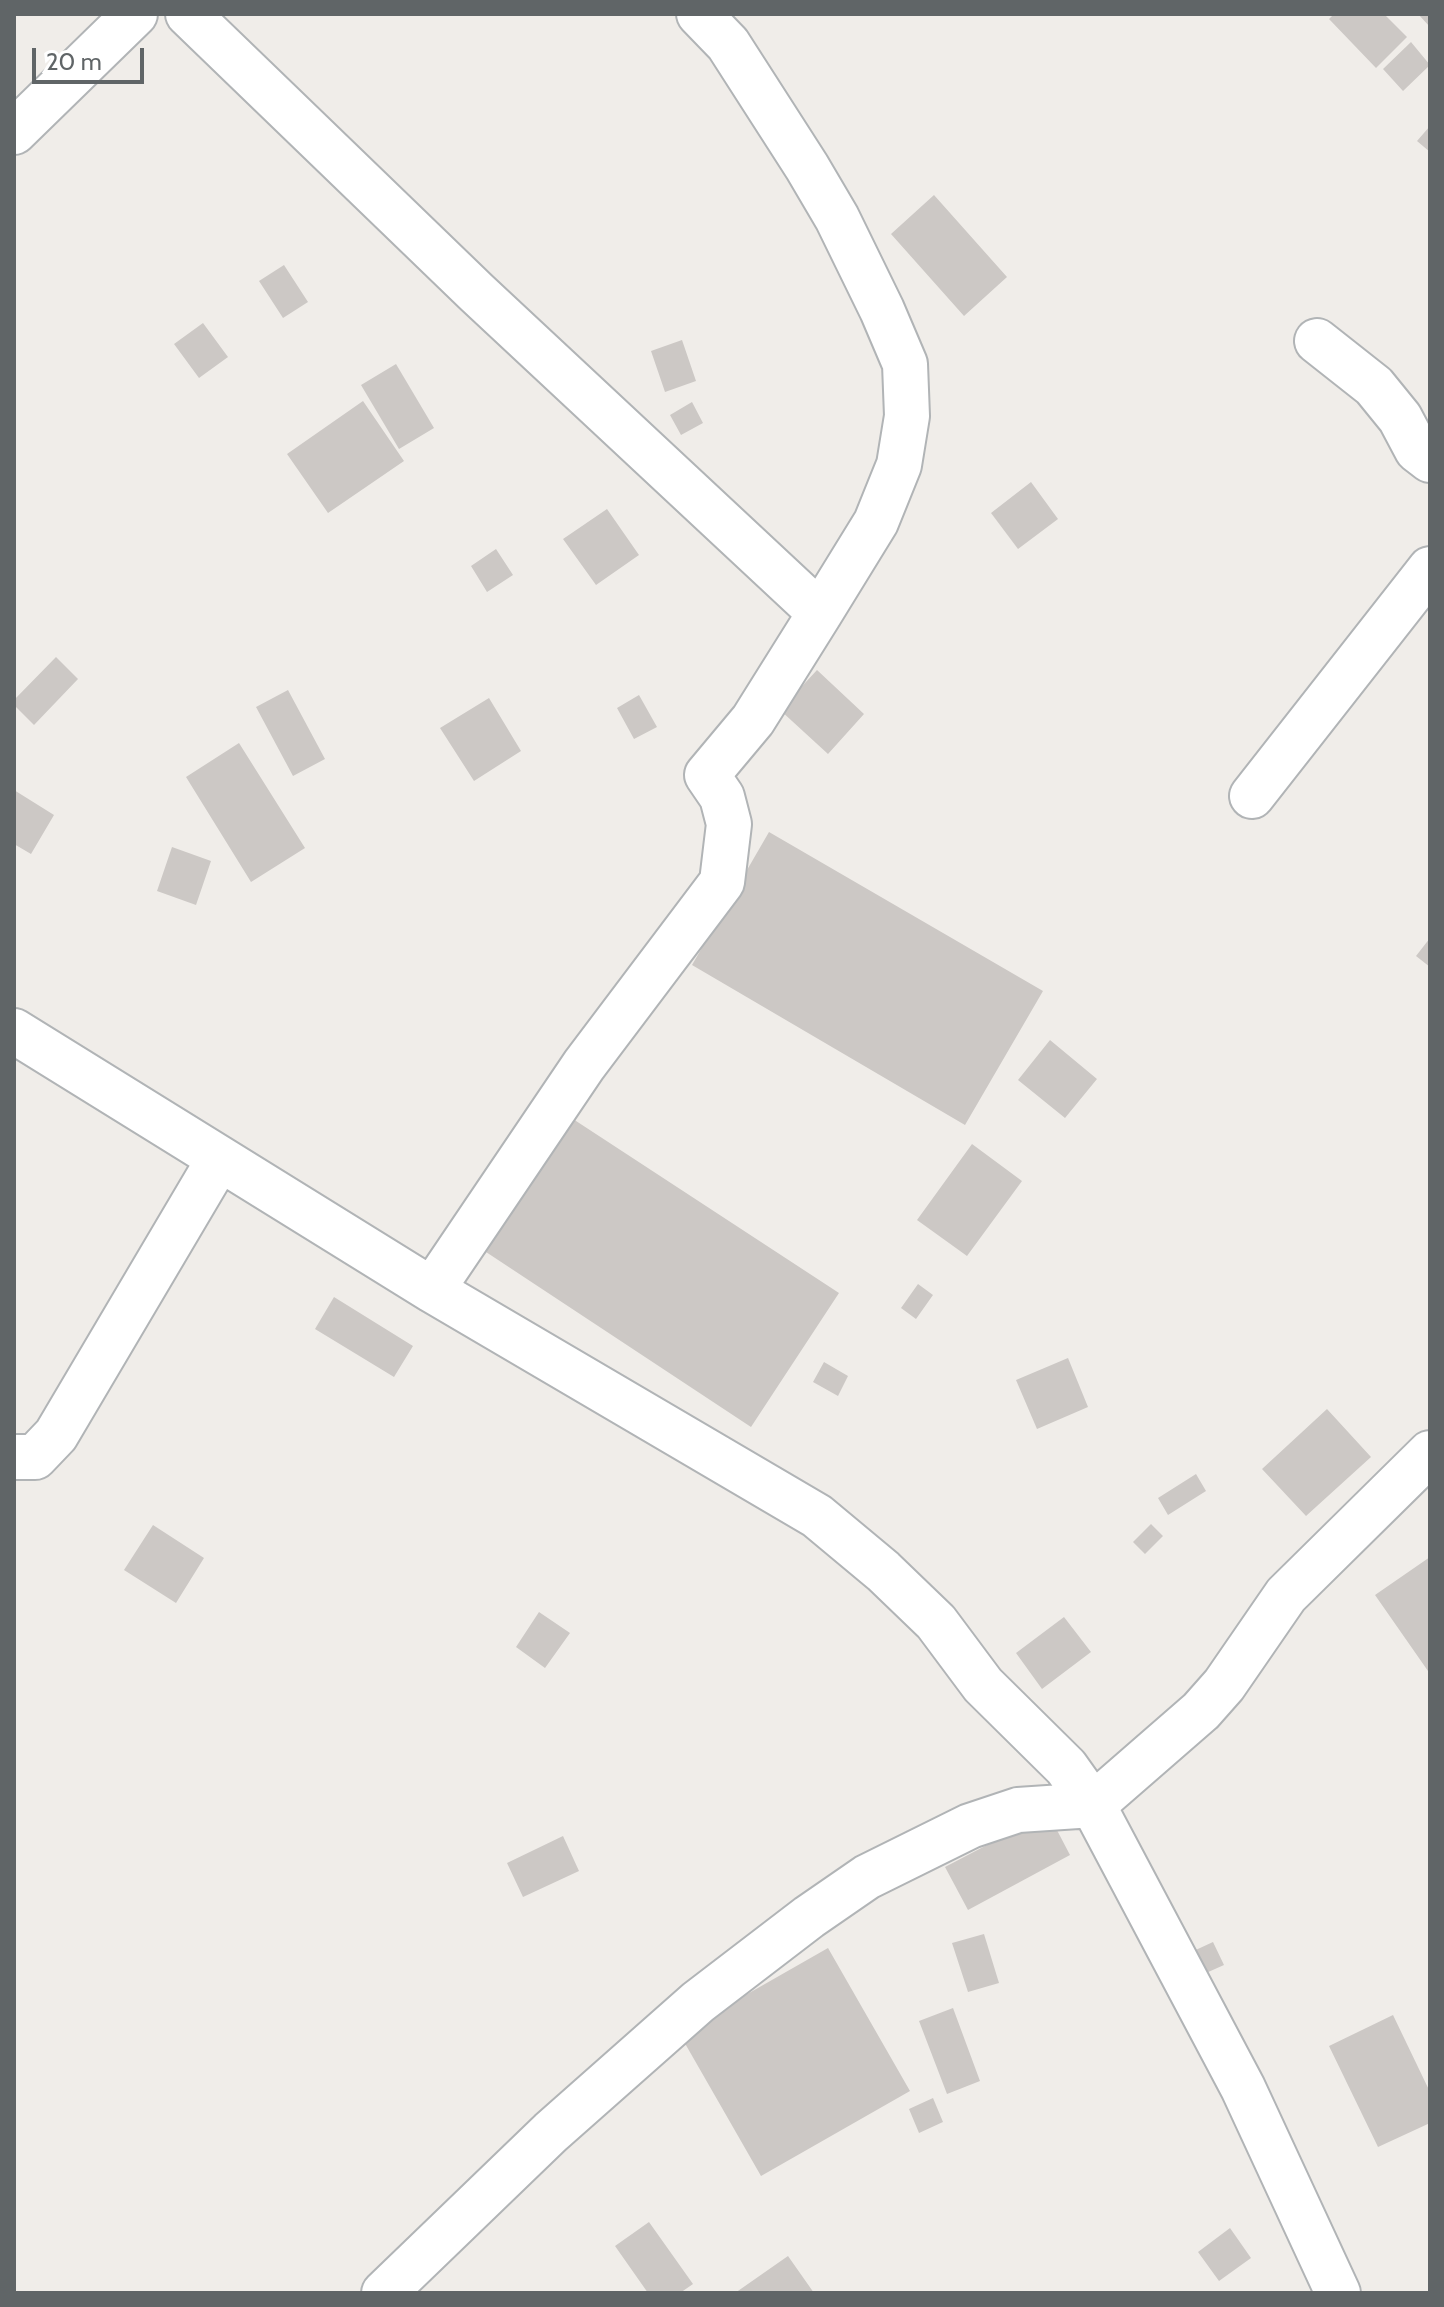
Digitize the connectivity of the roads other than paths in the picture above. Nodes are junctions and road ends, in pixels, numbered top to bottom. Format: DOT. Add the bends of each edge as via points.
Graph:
graph roads {
  1 [pos="135,14"];
  2 [pos="188,14"];
  3 [pos="699,14"];
  4 [pos="14,132"];
  5 [pos="1317,341"];
  6 [pos="1430,460"];
  7 [pos="1430,569"];
  8 [pos="820,613"];
  9 [pos="1252,796"];
  10 [pos="14,1031"];
  11 [pos="218,1161"];
  12 [pos="432,1290"];
  13 [pos="1430,1453"];
  14 [pos="14,1457"];
  15 [pos="1093,1805"];
  16 [pos="384,2293"];
  17 [pos="1338,2293"];
  1 -- 4 [label="street"];
  2 -- 8 [label="street" via="465,283"];
  3 -- 8 [label="street" via="728,44 837,218 905,364 907,416 899,465 876,522"];
  5 -- 6 [label="street" via="1374,386 1417,450"];
  7 -- 9 [label="street"];
  8 -- 12 [label="street" via="753,720 707,775 722,797 729,824 722,882 584,1065"];
  10 -- 11 [label="street"];
  11 -- 12 [label="street"];
  11 -- 14 [label="street" via="56,1435 35,1457"];
  12 -- 15 [label="street" via="851,1541 936,1622 983,1685 1066,1767"];
  13 -- 15 [label="street" via="1286,1595 1201,1711"];
  15 -- 16 [label="street" via="1018,1810 970,1826 867,1877 698,2002 551,2132"];
  15 -- 17 [label="street" via="1243,2088"];
}
